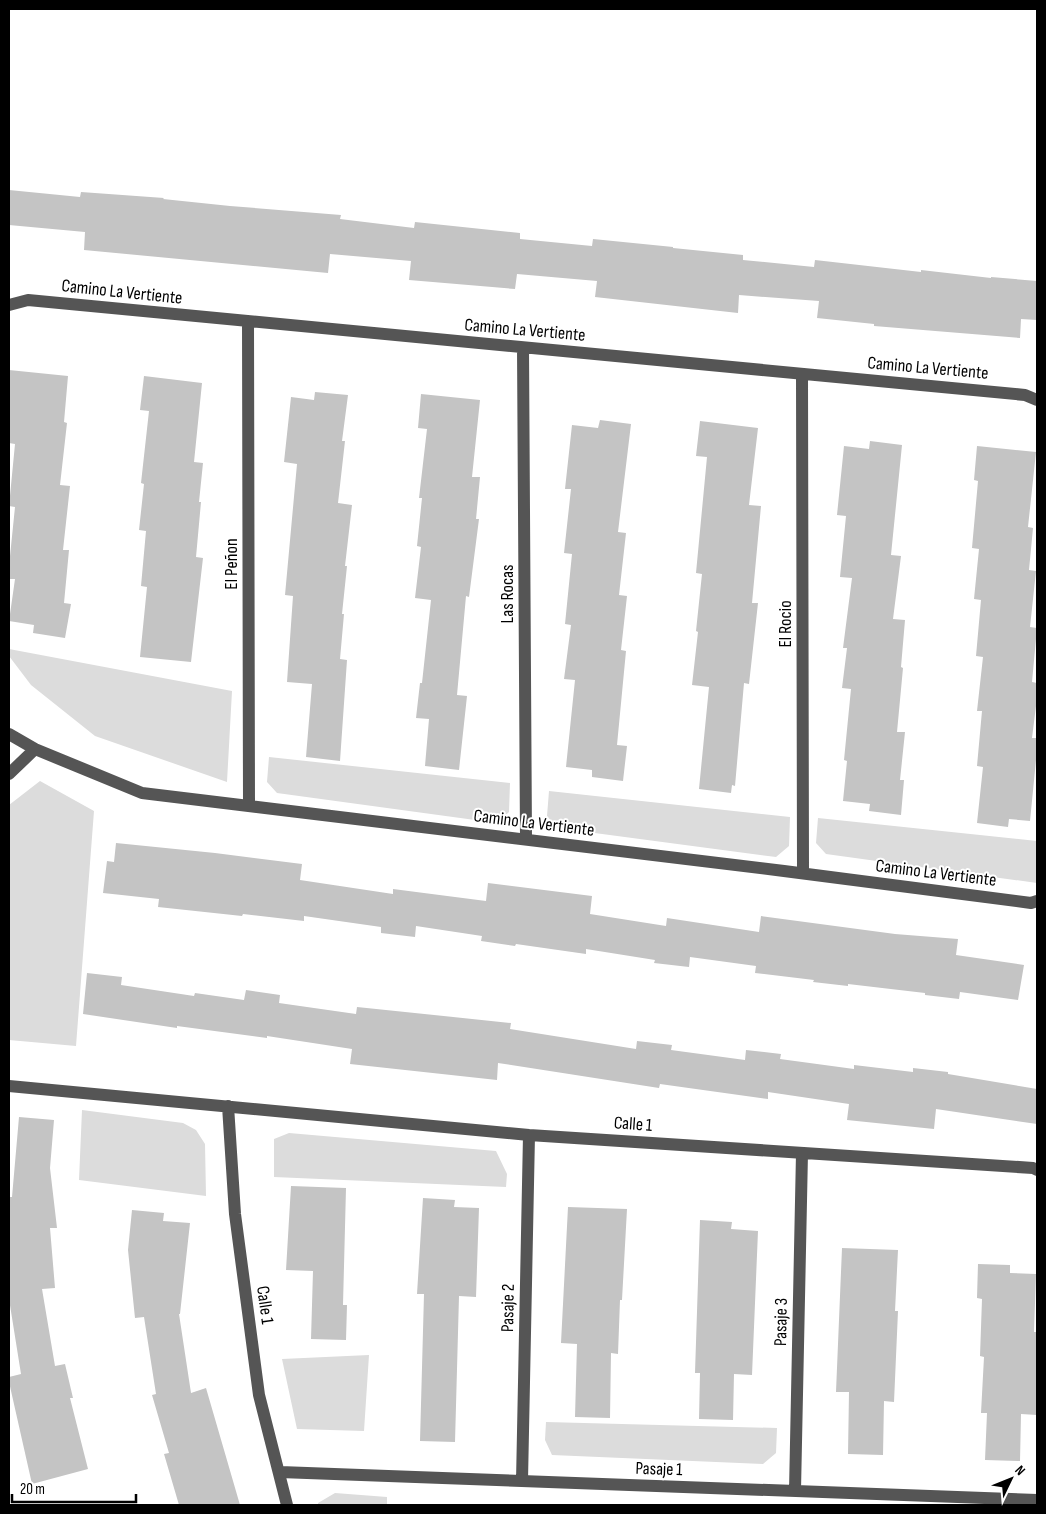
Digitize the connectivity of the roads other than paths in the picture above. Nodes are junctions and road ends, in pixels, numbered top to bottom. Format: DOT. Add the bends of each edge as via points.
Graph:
graph roads {
  1 [pos="9,305"];
  2 [pos="248,322"];
  3 [pos="523,348"];
  4 [pos="802,374"];
  5 [pos="1037,400"];
  6 [pos="9,734"];
  7 [pos="34,749"];
  8 [pos="9,774"];
  9 [pos="249,806"];
  10 [pos="526,839"];
  11 [pos="803,873"];
  12 [pos="1037,901"];
  13 [pos="9,1086"];
  14 [pos="228,1106"];
  15 [pos="529,1135"];
  16 [pos="802,1153"];
  17 [pos="1037,1170"];
  18 [pos="280,1472"];
  19 [pos="522,1481"];
  20 [pos="795,1491"];
  21 [pos="1037,1500"];
  22 [pos="287,1505"];
  1 -- 2 [label="street, Camino La Vertiente" via="28,300"];
  2 -- 3 [label="street, Camino La Vertiente"];
  2 -- 9 [label="street, El Peñon"];
  3 -- 4 [label="street, Camino La Vertiente"];
  3 -- 10 [label="street, Las Rocas"];
  4 -- 5 [label="street, Camino La Vertiente" via="1025,394"];
  4 -- 11 [label="street, El Rocio"];
  6 -- 7 [label="street, Camino La Vertiente"];
  7 -- 8 [label="street"];
  7 -- 9 [label="street, Camino La Vertiente" via="142,793"];
  9 -- 10 [label="street, Camino La Vertiente"];
  10 -- 11 [label="street, Camino La Vertiente"];
  11 -- 12 [label="street, Camino La Vertiente" via="1031,903"];
  13 -- 14 [label="street, Calle 1"];
  14 -- 15 [label="street, Calle 1"];
  14 -- 18 [label="street, Calle 1" via="236,1214 259,1394"];
  15 -- 16 [label="street, Calle 1"];
  15 -- 19 [label="street, Pasaje 2"];
  16 -- 17 [label="street, Calle 1"];
  16 -- 20 [label="street, Pasaje 3"];
  18 -- 19 [label="street, Pasaje 1"];
  18 -- 22 [label="street, Calle 1"];
  19 -- 20 [label="street, Pasaje 1"];
  20 -- 21 [label="street, Pasaje 1"];
}
